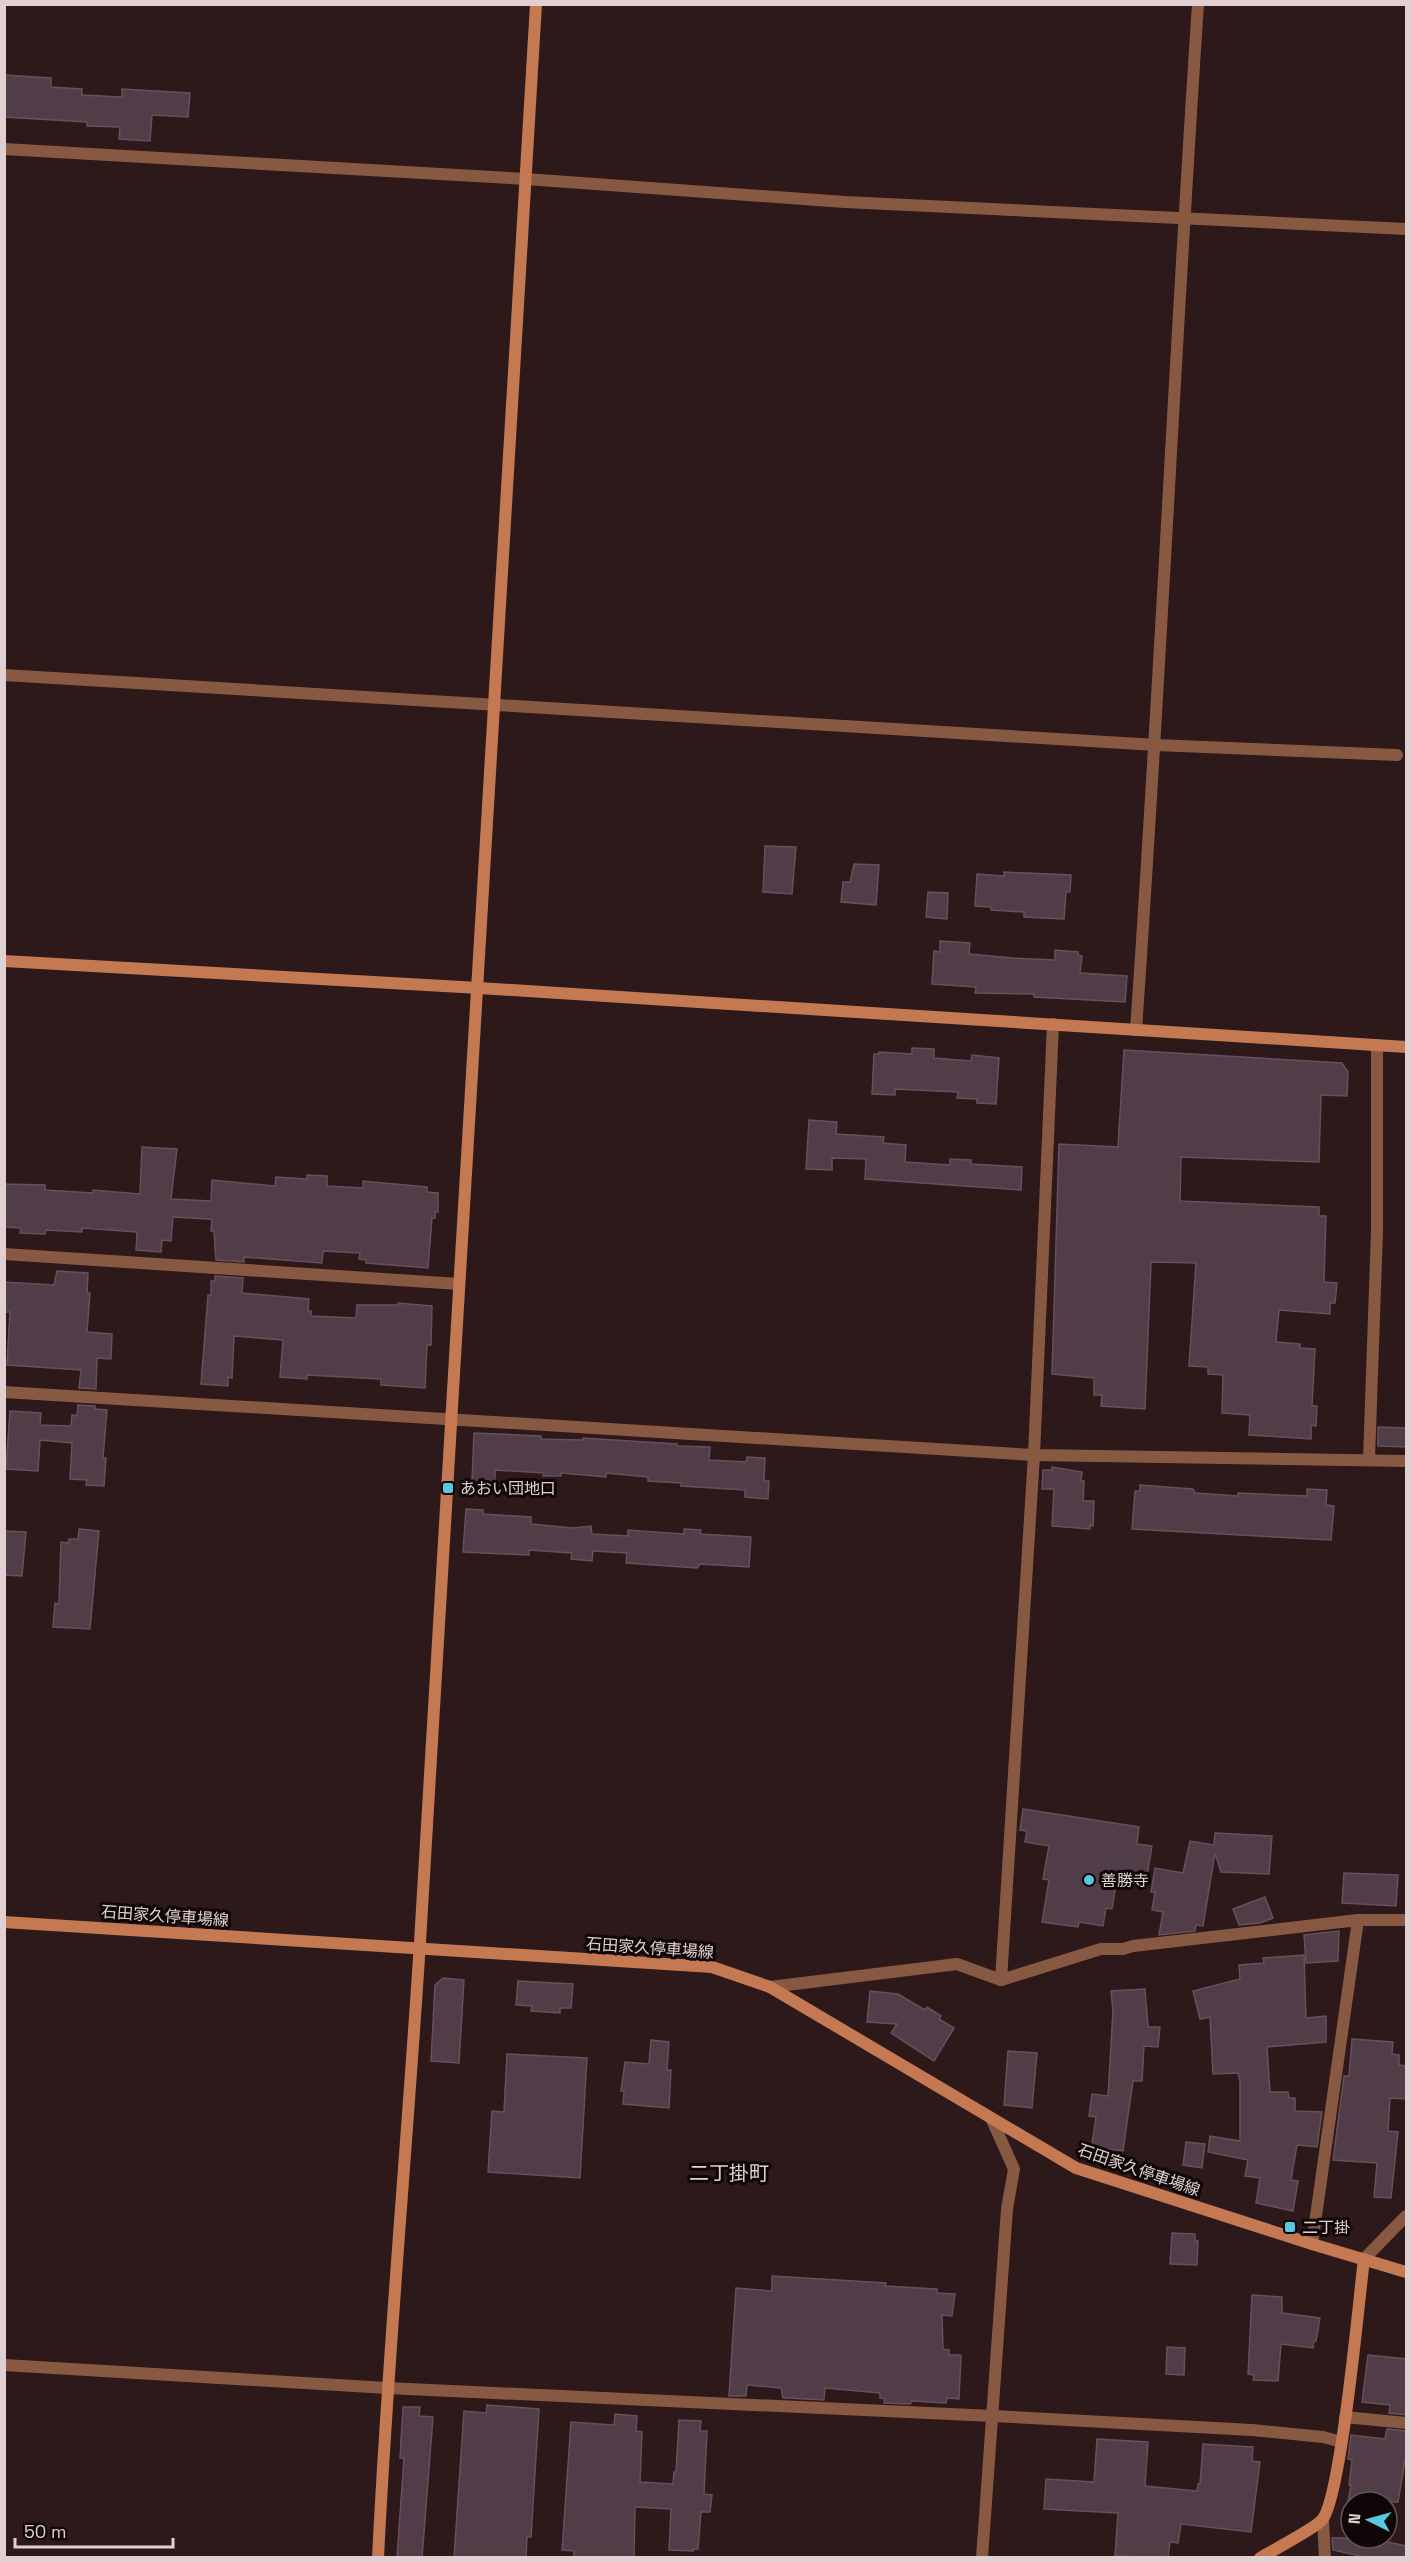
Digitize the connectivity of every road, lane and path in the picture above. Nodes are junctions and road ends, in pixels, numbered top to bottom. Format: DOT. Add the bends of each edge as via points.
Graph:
graph roads {
  1 [pos="536,4"];
  2 [pos="1198,4"];
  3 [pos="4,149"];
  4 [pos="526,179"];
  5 [pos="1184,217"];
  6 [pos="1407,229"];
  7 [pos="4,675"];
  8 [pos="495,705"];
  9 [pos="1156,745"];
  10 [pos="1397,755"];
  11 [pos="4,961"];
  12 [pos="479,988"];
  13 [pos="1053,1024"];
  14 [pos="1136,1030"];
  15 [pos="1377,1045"];
  16 [pos="1407,1047"];
  17 [pos="4,1254"];
  18 [pos="459,1284"];
  19 [pos="4,1392"];
  20 [pos="451,1419"];
  21 [pos="1034,1455"];
  22 [pos="1369,1459"];
  23 [pos="1407,1461"];
  24 [pos="1358,1920"];
  25 [pos="1407,1920"];
  26 [pos="4,1922"];
  27 [pos="420,1949"];
  28 [pos="1001,1980"];
  29 [pos="770,1987"];
  30 [pos="992,2120"];
  31 [pos="1407,2216"];
  32 [pos="1312,2244"];
  33 [pos="1364,2259"];
  34 [pos="1407,2272"];
  35 [pos="4,2365"];
  36 [pos="387,2388"];
  37 [pos="993,2416"];
  38 [pos="1345,2417"];
  39 [pos="1407,2423"];
  40 [pos="1342,2442"];
  41 [pos="1323,2520"];
  42 [pos="378,2558"];
  43 [pos="982,2558"];
  44 [pos="1260,2558"];
  45 [pos="1325,2558"];
  1 -- 4 [label="street"];
  2 -- 5 [label="street"];
  3 -- 4 [label="street"];
  4 -- 5 [label="street" via="845,201"];
  4 -- 8 [label="street"];
  5 -- 6 [label="street"];
  5 -- 9 [label="street"];
  7 -- 8 [label="street"];
  8 -- 9 [label="street"];
  8 -- 12 [label="street"];
  9 -- 10 [label="street"];
  9 -- 14 [label="street"];
  11 -- 12 [label="street"];
  12 -- 13 [label="street"];
  12 -- 18 [label="street"];
  13 -- 14 [label="street"];
  13 -- 21 [label="street"];
  14 -- 15 [label="street"];
  15 -- 16 [label="street"];
  15 -- 22 [label="street" via="1377,1231"];
  17 -- 18 [label="street"];
  18 -- 20 [label="street"];
  19 -- 20 [label="street"];
  20 -- 21 [label="street"];
  20 -- 27 [label="street"];
  21 -- 22 [label="street"];
  21 -- 28 [label="street"];
  22 -- 23 [label="street"];
  24 -- 25 [label="street"];
  24 -- 28 [label="street" via="1101,1949"];
  24 -- 32 [label="street"];
  26 -- 27 [label="street, 石田家久停車場線"];
  27 -- 29 [label="street, 石田家久停車場線" via="712,1967"];
  27 -- 36 [label="street"];
  28 -- 29 [label="street" via="957,1964"];
  29 -- 30 [label="street, 石田家久停車場線"];
  30 -- 32 [label="street, 石田家久停車場線" via="1076,2168"];
  30 -- 37 [label="street" via="1014,2169 1007,2209"];
  31 -- 33 [label="street"];
  32 -- 33 [label="street, 石田家久停車場線"];
  33 -- 34 [label="street, 石田家久停車場線"];
  33 -- 38 [label="street"];
  35 -- 36 [label="street"];
  36 -- 37 [label="street"];
  36 -- 42 [label="street"];
  37 -- 40 [label="street" via="1252,2430"];
  37 -- 43 [label="street"];
  38 -- 39 [label="street"];
  38 -- 40 [label="street"];
  40 -- 41 [label="street"];
  41 -- 44 [label="street"];
  41 -- 45 [label="street"];
}
